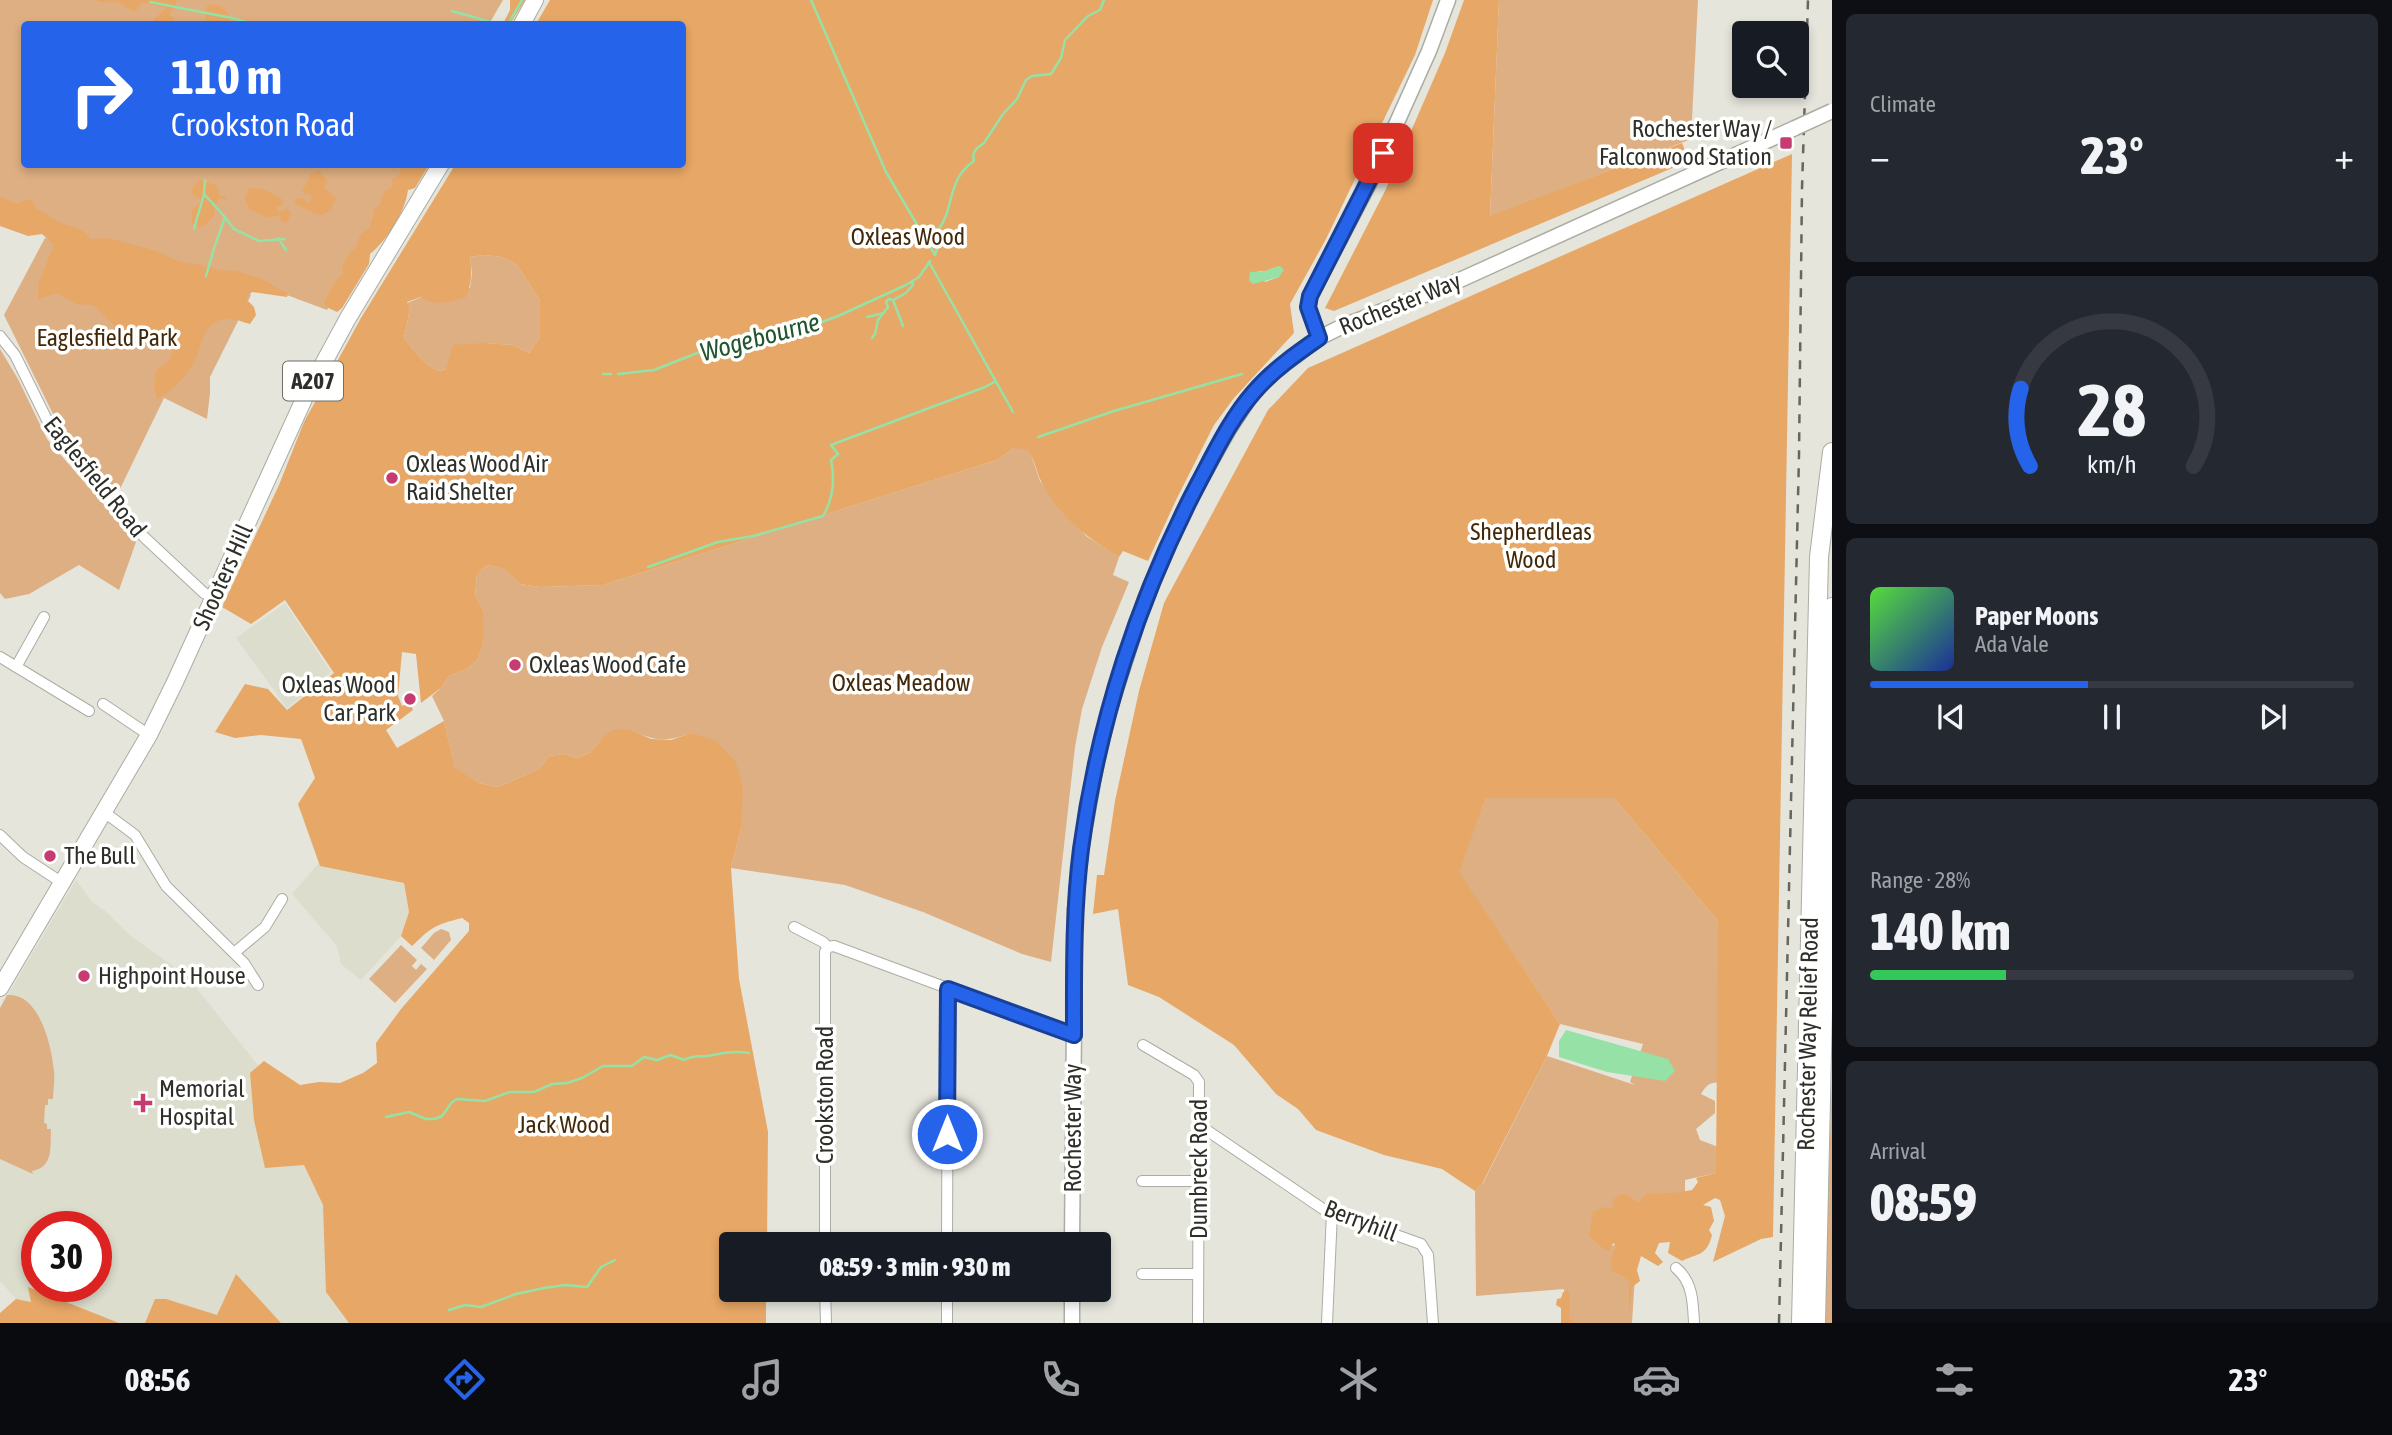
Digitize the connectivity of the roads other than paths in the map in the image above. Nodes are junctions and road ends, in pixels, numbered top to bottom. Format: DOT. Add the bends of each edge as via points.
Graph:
graph roads {
  1 [pos="535,0"];
  2 [pos="1448,0"];
  3 [pos="524,21"];
  4 [pos="1832,111"];
  5 [pos="439,168"];
  6 [pos="0,336"];
  7 [pos="1319,338"];
  8 [pos="1832,452"];
  9 [pos="214,598"];
  10 [pos="1832,607"];
  11 [pos="44,618"];
  12 [pos="0,657"];
  13 [pos="16,667"];
  14 [pos="103,704"];
  15 [pos="89,711"];
  16 [pos="149,735"];
  17 [pos="104,812"];
  18 [pos="0,835"];
  19 [pos="61,882"];
  20 [pos="282,899"];
  21 [pos="794,927"];
  22 [pos="828,947"];
  23 [pos="234,953"];
  24 [pos="258,985"];
  25 [pos="0,988"];
  26 [pos="948,989"];
  27 [pos="1074,1035"];
  28 [pos="1143,1045"];
  29 [pos="1199,1125"];
  30 [pos="1142,1181"];
  31 [pos="1199,1181"];
  32 [pos="1332,1213"];
  33 [pos="825,1232"];
  34 [pos="947,1232"];
  35 [pos="1072,1232"];
  36 [pos="1676,1268"];
  37 [pos="1142,1274"];
  38 [pos="1198,1275"];
  39 [pos="825,1302"];
  40 [pos="947,1302"];
  41 [pos="1072,1302"];
  42 [pos="825,1323"];
  43 [pos="947,1323"];
  44 [pos="1072,1323"];
  45 [pos="1198,1323"];
  46 [pos="1327,1323"];
  47 [pos="1433,1323"];
  48 [pos="1694,1323"];
  49 [pos="1801,1323"];
  50 [pos="1816,1323"];
  1 -- 3 [label="main road"];
  2 -- 7 [label="street" via="1372,178 1310,296 1308,307"];
  4 -- 7 [label="street, Rochester Way, bridge" via="1440,289"];
  5 -- 9 [label="main road, Shooters Hill / A207" via="304,398"];
  6 -- 9 [label="street, Eaglesfield Road" via="15,355 53,432 144,537"];
  7 -- 27 [label="street, Rochester Way" via="1270,375 1230,426 1188,502 1145,599 1108,714 1081,848 1075,910"];
  8 -- 49 [label="highway, Rochester Way Relief Road" via="1819,557"];
  9 -- 16 [label="main road, Shooters Hill / A207"];
  10 -- 50 [label="highway, Rochester Way Relief Road"];
  11 -- 13 [label="street"];
  12 -- 13 [label="street"];
  13 -- 15 [label="street"];
  14 -- 16 [label="street"];
  16 -- 17 [label="main road, Shooters Hill / A207"];
  17 -- 19 [label="main road, Shooters Hill / A207"];
  17 -- 23 [label="street" via="135,835 166,886"];
  18 -- 19 [label="street"];
  19 -- 25 [label="main road, Shooters Hill / A207"];
  20 -- 23 [label="street" via="265,927"];
  21 -- 22 [label="street"];
  22 -- 26 [label="street"];
  22 -- 33 [label="street, Crookston Road"];
  23 -- 24 [label="street"];
  26 -- 27 [label="street"];
  26 -- 34 [label="street"];
  27 -- 35 [label="street, Rochester Way"];
  28 -- 29 [label="street, Dumbreck Road" via="1197,1078"];
  29 -- 31 [label="street, Dumbreck Road"];
  29 -- 32 [label="street, Berryhill"];
  30 -- 31 [label="street"];
  31 -- 38 [label="street, Dumbreck Road"];
  32 -- 46 [label="street"];
  32 -- 47 [label="street, Berryhill" via="1426,1248"];
  36 -- 48 [label="street" via="1689,1285"];
  37 -- 38 [label="street"];
  38 -- 45 [label="street, Dumbreck Road"];
  39 -- 42 [label="street"];
  40 -- 43 [label="street"];
  41 -- 44 [label="street"];
}
